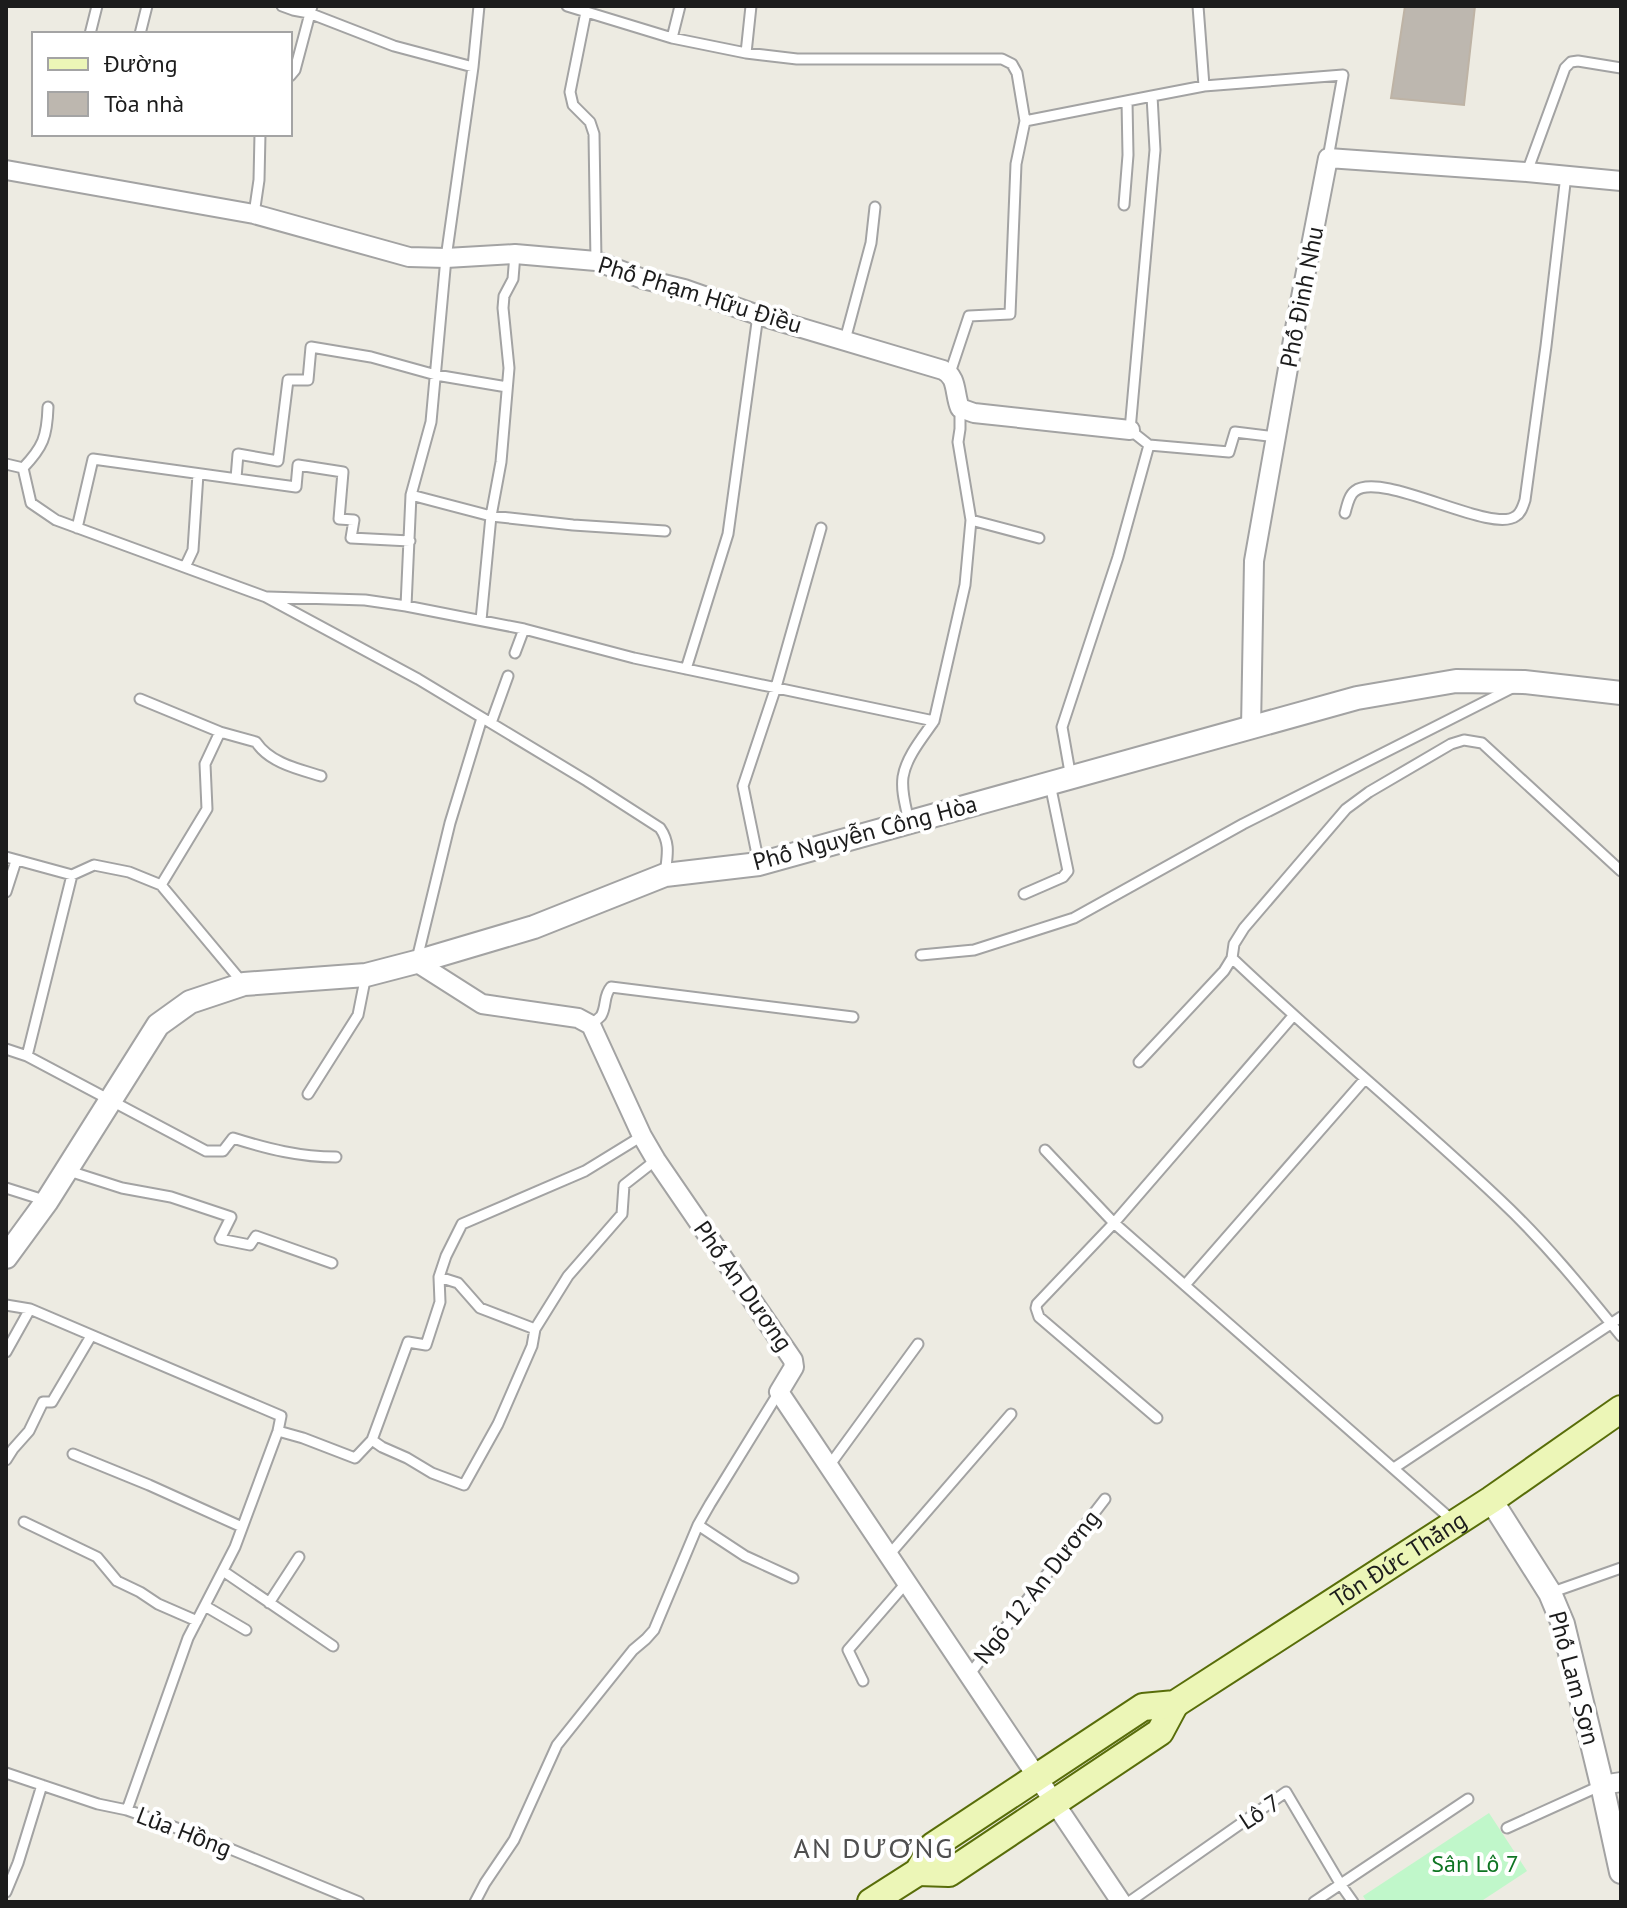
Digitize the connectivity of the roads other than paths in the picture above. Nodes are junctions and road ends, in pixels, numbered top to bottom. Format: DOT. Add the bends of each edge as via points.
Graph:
graph roads {
  1 [pos="97,6"];
  2 [pos="147,6"];
  3 [pos="282,6"];
  4 [pos="479,6"];
  5 [pos="567,6"];
  6 [pos="680,6"];
  7 [pos="751,6"];
  8 [pos="1198,6"];
  9 [pos="310,10"];
  10 [pos="586,12"];
  11 [pos="90,32"];
  12 [pos="140,32"];
  13 [pos="672,38"];
  14 [pos="746,53"];
  15 [pos="473,67"];
  16 [pos="1621,68"];
  17 [pos="292,74"];
  18 [pos="1204,86"];
  19 [pos="1152,96"];
  20 [pos="1127,101"];
  21 [pos="1025,121"];
  22 [pos="260,136"];
  23 [pos="1328,158"];
  24 [pos="6,170"];
  25 [pos="1527,172"];
  26 [pos="1566,175"];
  27 [pos="1621,181"];
  28 [pos="1124,205"];
  29 [pos="875,207"];
  30 [pos="254,214"];
  31 [pos="515,254"];
  32 [pos="446,258"];
  33 [pos="596,261"];
  34 [pos="758,315"];
  35 [pos="845,340"];
  36 [pos="950,373"];
  37 [pos="436,375"];
  38 [pos="507,387"];
  39 [pos="48,407"];
  40 [pos="960,408"];
  41 [pos="1130,430"];
  42 [pos="1276,437"];
  43 [pos="1149,445"];
  44 [pos="6,464"];
  45 [pos="23,468"];
  46 [pos="198,474"];
  47 [pos="236,478"];
  48 [pos="411,495"];
  49 [pos="1345,513"];
  50 [pos="491,516"];
  51 [pos="971,520"];
  52 [pos="77,528"];
  53 [pos="821,528"];
  54 [pos="665,531"];
  55 [pos="1039,538"];
  56 [pos="410,541"];
  57 [pos="185,567"];
  58 [pos="266,597"];
  59 [pos="406,606"];
  60 [pos="481,620"];
  61 [pos="524,629"];
  62 [pos="515,653"];
  63 [pos="686,669"];
  64 [pos="508,676"];
  65 [pos="1524,682"];
  66 [pos="776,687"];
  67 [pos="1621,693"];
  68 [pos="140,699"];
  69 [pos="487,720"];
  70 [pos="934,721"];
  71 [pos="1251,728"];
  72 [pos="220,732"];
  73 [pos="321,776"];
  74 [pos="1060,781"];
  75 [pos="909,822"];
  76 [pos="11,859"];
  77 [pos="759,864"];
  78 [pos="1621,871"];
  79 [pos="72,875"];
  80 [pos="665,875"];
  81 [pos="161,885"];
  82 [pos="6,892"];
  83 [pos="1024,894"];
  84 [pos="921,955"];
  85 [pos="1232,958"];
  86 [pos="416,962"];
  87 [pos="366,975"];
  88 [pos="244,984"];
  89 [pos="1293,1016"];
  90 [pos="853,1017"];
  91 [pos="591,1025"];
  92 [pos="6,1049"];
  93 [pos="27,1056"];
  94 [pos="1139,1062"];
  95 [pos="1365,1079"];
  96 [pos="308,1094"];
  97 [pos="112,1100"];
  98 [pos="642,1136"];
  99 [pos="1045,1150"];
  100 [pos="336,1157"];
  101 [pos="656,1160"];
  102 [pos="65,1170"];
  103 [pos="6,1188"];
  104 [pos="47,1201"];
  105 [pos="1114,1223"];
  106 [pos="6,1257"];
  107 [pos="332,1263"];
  108 [pos="439,1277"];
  109 [pos="1185,1285"];
  110 [pos="6,1305"];
  111 [pos="30,1309"];
  112 [pos="1621,1317"];
  113 [pos="1611,1323"];
  114 [pos="535,1329"];
  115 [pos="91,1336"];
  116 [pos="1621,1336"];
  117 [pos="918,1344"];
  118 [pos="6,1352"];
  119 [pos="779,1392"];
  120 [pos="1621,1409"];
  121 [pos="1011,1414"];
  122 [pos="1157,1418"];
  123 [pos="278,1431"];
  124 [pos="372,1440"];
  125 [pos="73,1454"];
  126 [pos="6,1460"];
  127 [pos="829,1466"];
  128 [pos="1394,1468"];
  129 [pos="1105,1499"];
  130 [pos="1491,1500"];
  131 [pos="24,1522"];
  132 [pos="1455,1522"];
  133 [pos="698,1525"];
  134 [pos="242,1527"];
  135 [pos="889,1555"];
  136 [pos="299,1557"];
  137 [pos="1621,1568"];
  138 [pos="223,1571"];
  139 [pos="793,1578"];
  140 [pos="907,1582"];
  141 [pos="1550,1593"];
  142 [pos="269,1603"];
  143 [pos="205,1606"];
  144 [pos="197,1621"];
  145 [pos="246,1630"];
  146 [pos="333,1646"];
  147 [pos="969,1675"];
  148 [pos="863,1681"];
  149 [pos="1175,1704"];
  150 [pos="6,1773"];
  151 [pos="1038,1777"];
  152 [pos="1612,1784"];
  153 [pos="42,1785"];
  154 [pos="1468,1799"];
  155 [pos="1055,1803"];
  156 [pos="127,1810"];
  157 [pos="1507,1828"];
  158 [pos="918,1872"];
  159 [pos="1621,1872"];
  160 [pos="1341,1885"];
  161 [pos="6,1892"];
  162 [pos="359,1902"];
  163 [pos="475,1902"];
  164 [pos="871,1902"];
  165 [pos="1121,1902"];
  166 [pos="1129,1902"];
  167 [pos="1314,1902"];
  168 [pos="1353,1902"];
  1 -- 11 [label="lane"];
  2 -- 12 [label="lane"];
  3 -- 9 [label="lane"];
  4 -- 15 [label="lane"];
  5 -- 10 [label="lane"];
  6 -- 13 [label="lane"];
  7 -- 14 [label="lane"];
  8 -- 18 [label="lane"];
  9 -- 15 [label="lane" via="394,46"];
  9 -- 17 [label="lane"];
  10 -- 13 [label="lane"];
  10 -- 33 [label="lane" via="570,92 594,134"];
  13 -- 14 [label="lane"];
  14 -- 21 [label="lane" via="797,59 1002,59 1017,73"];
  15 -- 32 [label="lane"];
  16 -- 25 [label="lane" via="1578,61 1565,68"];
  18 -- 19 [label="lane"];
  18 -- 23 [label="lane" via="1343,75"];
  19 -- 20 [label="lane"];
  19 -- 41 [label="lane" via="1155,150"];
  20 -- 21 [label="lane"];
  20 -- 28 [label="lane"];
  21 -- 36 [label="lane" via="1016,164 1010,314 969,316"];
  22 -- 30 [label="lane"];
  23 -- 25 [label="street"];
  23 -- 42 [label="street, Phố Đinh Nhu"];
  24 -- 30 [label="street, Phố Phạm Hữu Điều"];
  25 -- 26 [label="street"];
  26 -- 27 [label="street"];
  26 -- 49 [label="lane" via="1521,511 1505,520 1484,517 1371,486 1351,494"];
  29 -- 35 [label="lane" via="871,243"];
  30 -- 32 [label="street, Phố Phạm Hữu Điều" via="409,257"];
  31 -- 32 [label="street, Phố Phạm Hữu Điều"];
  31 -- 33 [label="street, Phố Phạm Hữu Điều"];
  31 -- 38 [label="lane" via="503,308"];
  32 -- 37 [label="lane"];
  33 -- 34 [label="street, Phố Phạm Hữu Điều"];
  34 -- 35 [label="street, Phố Phạm Hữu Điều"];
  34 -- 63 [label="lane" via="728,534"];
  35 -- 36 [label="street, Phố Phạm Hữu Điều"];
  36 -- 40 [label="street"];
  37 -- 38 [label="lane"];
  37 -- 47 [label="lane" via="311,347 308,380 288,380 278,461 238,454"];
  37 -- 48 [label="lane" via="431,422"];
  38 -- 50 [label="lane"];
  39 -- 45 [label="lane" via="39,451"];
  40 -- 41 [label="street"];
  40 -- 51 [label="lane" via="958,442"];
  41 -- 43 [label="lane"];
  42 -- 43 [label="lane" via="1235,432 1229,452"];
  42 -- 71 [label="street, Phố Đinh Nhu" via="1254,561"];
  43 -- 74 [label="lane" via="1062,727"];
  44 -- 45 [label="lane"];
  45 -- 52 [label="lane" via="31,503"];
  46 -- 47 [label="lane"];
  46 -- 52 [label="lane" via="93,459"];
  46 -- 57 [label="lane" via="193,550"];
  47 -- 56 [label="lane" via="296,487 298,465 343,472 339,519 354,520 351,538"];
  48 -- 50 [label="lane"];
  48 -- 56 [label="lane"];
  50 -- 54 [label="lane"];
  50 -- 60 [label="lane"];
  51 -- 55 [label="lane"];
  51 -- 70 [label="lane" via="965,585"];
  52 -- 57 [label="lane"];
  53 -- 66 [label="lane"];
  56 -- 59 [label="lane"];
  57 -- 58 [label="lane"];
  58 -- 59 [label="lane"];
  58 -- 69 [label="lane"];
  59 -- 60 [label="lane"];
  60 -- 61 [label="lane"];
  61 -- 62 [label="lane"];
  61 -- 63 [label="lane"];
  63 -- 66 [label="lane"];
  64 -- 69 [label="lane"];
  65 -- 67 [label="street, Phố Nguyễn Công Hòa"];
  65 -- 71 [label="street, Phố Nguyễn Công Hòa" via="1456,681 1357,698"];
  65 -- 84 [label="lane" via="1243,824 1074,918 974,950"];
  66 -- 70 [label="lane"];
  66 -- 77 [label="lane" via="743,786"];
  68 -- 72 [label="lane"];
  69 -- 80 [label="lane" via="660,828 668,843"];
  69 -- 86 [label="lane" via="450,823"];
  70 -- 75 [label="lane" via="902,779"];
  71 -- 74 [label="street, Phố Nguyễn Công Hòa"];
  72 -- 73 [label="lane" via="256,742 276,759"];
  72 -- 81 [label="lane" via="205,764 207,809"];
  74 -- 75 [label="street, Phố Nguyễn Công Hòa"];
  74 -- 83 [label="lane" via="1068,871"];
  75 -- 77 [label="street, Phố Nguyễn Công Hòa"];
  76 -- 79 [label="lane"];
  76 -- 82 [label="lane"];
  77 -- 80 [label="street, Phố Nguyễn Công Hòa"];
  78 -- 85 [label="lane" via="1489,747 1464,740 1346,809 1244,928"];
  79 -- 81 [label="lane" via="94,865"];
  79 -- 93 [label="lane"];
  80 -- 86 [label="street, Phố Nguyễn Công Hòa" via="534,927"];
  81 -- 88 [label="lane"];
  85 -- 89 [label="lane"];
  85 -- 94 [label="lane"];
  86 -- 87 [label="street, Phố Nguyễn Công Hòa"];
  86 -- 91 [label="street" via="482,1004 578,1018"];
  87 -- 88 [label="street, Phố Nguyễn Công Hòa"];
  87 -- 96 [label="lane" via="358,1015"];
  88 -- 97 [label="street, Phố Nguyễn Công Hòa" via="190,1002 158,1025"];
  89 -- 95 [label="lane"];
  89 -- 105 [label="lane"];
  90 -- 91 [label="lane" via="611,987"];
  91 -- 98 [label="street, Phố An Dương"];
  92 -- 93 [label="lane"];
  93 -- 97 [label="lane"];
  95 -- 109 [label="lane"];
  95 -- 113 [label="lane" via="1501,1201"];
  97 -- 100 [label="lane" via="206,1151 223,1151 233,1138 273,1151"];
  97 -- 102 [label="street, Phố Nguyễn Công Hòa"];
  98 -- 101 [label="street, Phố An Dương"];
  98 -- 108 [label="lane" via="585,1171 462,1224"];
  99 -- 105 [label="lane"];
  101 -- 114 [label="lane" via="624,1185 622,1214 568,1276"];
  101 -- 119 [label="street, Phố An Dương" via="793,1360"];
  102 -- 104 [label="street, Phố Nguyễn Công Hòa"];
  102 -- 107 [label="lane" via="231,1217 220,1239 250,1245 256,1236"];
  103 -- 104 [label="lane"];
  104 -- 106 [label="street, Phố Nguyễn Công Hòa"];
  105 -- 109 [label="lane"];
  105 -- 122 [label="lane" via="1036,1308 1039,1317"];
  108 -- 114 [label="lane" via="458,1283 480,1308"];
  108 -- 124 [label="lane" via="440,1302 426,1345 408,1342"];
  109 -- 128 [label="lane"];
  110 -- 111 [label="lane"];
  111 -- 115 [label="lane"];
  111 -- 118 [label="lane"];
  112 -- 113 [label="lane"];
  113 -- 116 [label="lane"];
  113 -- 128 [label="lane"];
  114 -- 124 [label="lane" via="498,1424 464,1485"];
  115 -- 123 [label="lane" via="281,1416"];
  115 -- 126 [label="lane" via="52,1402 43,1402"];
  117 -- 127 [label="lane"];
  119 -- 127 [label="street, Phố An Dương"];
  119 -- 133 [label="lane"];
  120 -- 130 [label="main road, Tôn Đức Thắng"];
  121 -- 135 [label="lane"];
  123 -- 124 [label="lane" via="355,1458"];
  123 -- 134 [label="lane"];
  125 -- 134 [label="lane"];
  127 -- 135 [label="street, Phố An Dương"];
  128 -- 132 [label="lane"];
  129 -- 147 [label="lane, Ngõ 12 An Dương"];
  130 -- 132 [label="main road, Tôn Đức Thắng"];
  130 -- 141 [label="street, Phố Lam Sơn"];
  131 -- 144 [label="lane" via="97,1557 117,1581"];
  132 -- 149 [label="main road, Tôn Đức Thắng"];
  133 -- 139 [label="lane" via="745,1556"];
  133 -- 163 [label="lane" via="654,1630 557,1745 514,1840"];
  134 -- 138 [label="lane"];
  135 -- 140 [label="street, Phố An Dương"];
  136 -- 142 [label="lane"];
  137 -- 141 [label="lane"];
  138 -- 142 [label="lane"];
  138 -- 143 [label="lane"];
  140 -- 147 [label="street, Phố An Dương"];
  140 -- 148 [label="lane" via="848,1650"];
  141 -- 152 [label="street, Phố Lam Sơn"];
  142 -- 146 [label="lane"];
  143 -- 144 [label="lane"];
  143 -- 145 [label="lane"];
  144 -- 156 [label="lane"];
  147 -- 151 [label="street, Phố An Dương"];
  149 -- 151 [label="main road, Tôn Đức Thắng" via="1143,1707"];
  149 -- 155 [label="main road, Tôn Đức Thắng" via="1160,1732"];
  150 -- 153 [label="lane, Lủa Hồng"];
  151 -- 155 [label="street, Phố An Dương"];
  151 -- 158 [label="main road, Tôn Đức Thắng" via="933,1846"];
  152 -- 157 [label="lane"];
  152 -- 159 [label="street, Phố Lam Sơn"];
  153 -- 156 [label="lane, Lủa Hồng"];
  153 -- 161 [label="lane"];
  154 -- 160 [label="lane"];
  155 -- 158 [label="main road, Tôn Đức Thắng" via="949,1873"];
  155 -- 165 [label="street, Phố An Dương"];
  156 -- 162 [label="lane, Lủa Hồng"];
  158 -- 164 [label="main road, Tôn Đức Thắng"];
  160 -- 166 [label="lane, Lô 7" via="1286,1792"];
  160 -- 167 [label="lane"];
  160 -- 168 [label="lane, Lô 7"];
}
